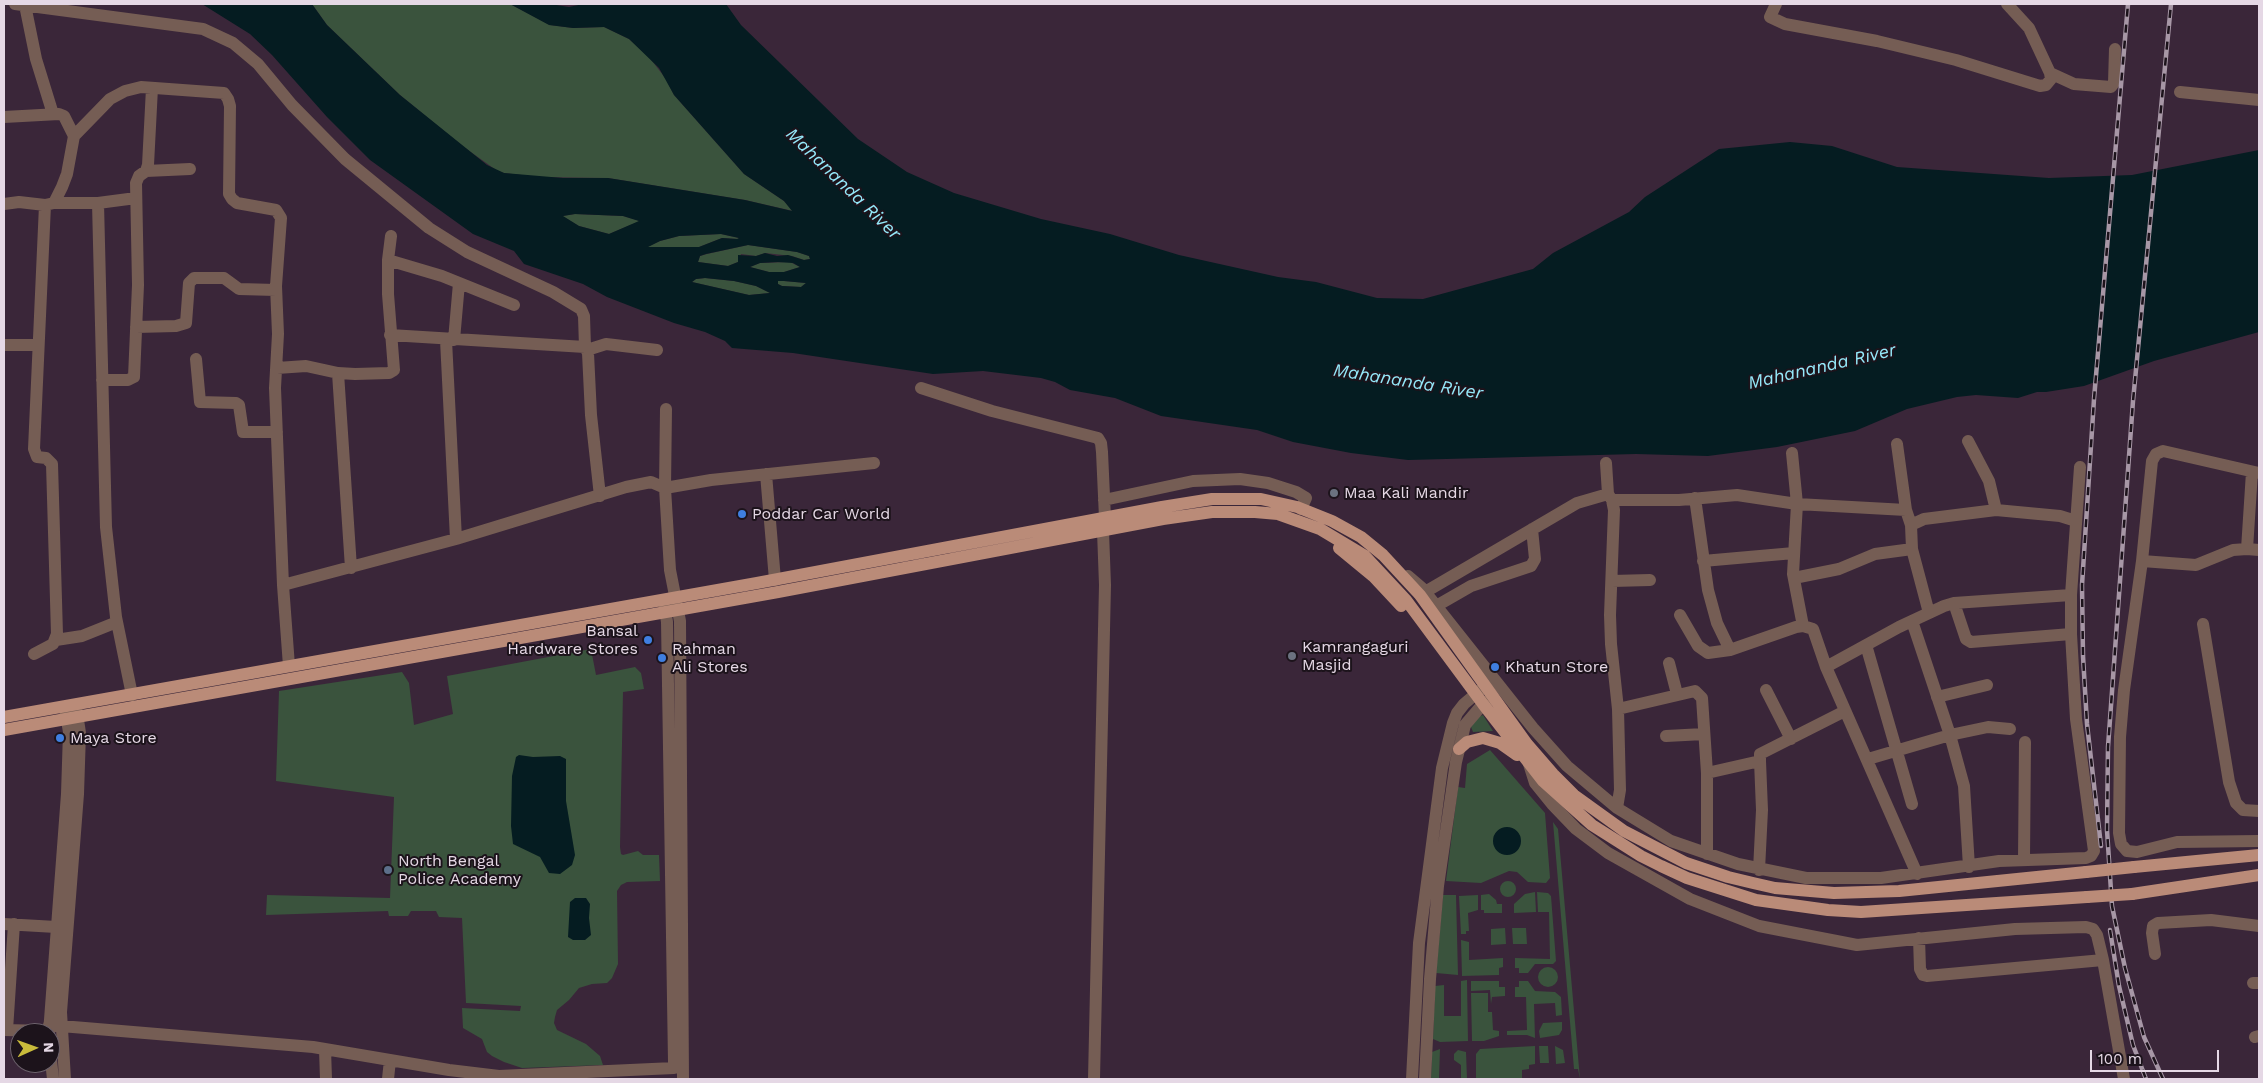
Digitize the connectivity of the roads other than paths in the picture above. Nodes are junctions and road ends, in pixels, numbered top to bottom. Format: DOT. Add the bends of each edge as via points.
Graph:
graph roads {
  1 [pos="20,4"];
  2 [pos="1776,4"];
  3 [pos="2007,4"];
  4 [pos="2115,49"];
  5 [pos="2050,73"];
  6 [pos="152,88"];
  7 [pos="2180,92"];
  8 [pos="2259,100"];
  9 [pos="53,114"];
  10 [pos="4,117"];
  11 [pos="74,136"];
  12 [pos="190,169"];
  13 [pos="146,171"];
  14 [pos="136,198"];
  15 [pos="98,202"];
  16 [pos="4,204"];
  17 [pos="50,204"];
  18 [pos="391,236"];
  19 [pos="388,260"];
  20 [pos="459,284"];
  21 [pos="276,290"];
  22 [pos="514,305"];
  23 [pos="136,327"];
  24 [pos="390,335"];
  25 [pos="450,340"];
  26 [pos="4,345"];
  27 [pos="38,345"];
  28 [pos="586,348"];
  29 [pos="657,350"];
  30 [pos="196,359"];
  31 [pos="277,368"];
  32 [pos="338,373"];
  33 [pos="102,380"];
  34 [pos="921,388"];
  35 [pos="666,409"];
  36 [pos="277,432"];
  37 [pos="1968,441"];
  38 [pos="1897,444"];
  39 [pos="1792,453"];
  40 [pos="874,463"];
  41 [pos="1606,463"];
  42 [pos="2080,467"];
  43 [pos="2256,473"];
  44 [pos="766,474"];
  45 [pos="665,488"];
  46 [pos="600,496"];
  47 [pos="1610,497"];
  48 [pos="1694,498"];
  49 [pos="1104,500"];
  50 [pos="1797,504"];
  51 [pos="1301,509"];
  52 [pos="1906,510"];
  53 [pos="1996,510"];
  54 [pos="1105,518"];
  55 [pos="2076,521"];
  56 [pos="1911,524"];
  57 [pos="1532,529"];
  58 [pos="1103,531"];
  59 [pos="456,539"];
  60 [pos="1912,549"];
  61 [pos="2253,550"];
  62 [pos="1794,552"];
  63 [pos="1703,561"];
  64 [pos="2142,561"];
  65 [pos="351,568"];
  66 [pos="1794,578"];
  67 [pos="775,580"];
  68 [pos="1650,580"];
  69 [pos="1612,582"];
  70 [pos="283,586"];
  71 [pos="1423,594"];
  72 [pos="2071,595"];
  73 [pos="1954,603"];
  74 [pos="670,605"];
  75 [pos="1433,607"];
  76 [pos="1929,613"];
  77 [pos="1680,615"];
  78 [pos="1912,621"];
  79 [pos="117,622"];
  80 [pos="2203,624"];
  81 [pos="1803,626"];
  82 [pos="2071,634"];
  83 [pos="56,640"];
  84 [pos="1866,645"];
  85 [pos="1730,650"];
  86 [pos="34,654"];
  87 [pos="1670,663"];
  88 [pos="289,666"];
  89 [pos="1826,667"];
  90 [pos="1987,685"];
  91 [pos="1766,690"];
  92 [pos="1487,693"];
  93 [pos="1677,694"];
  94 [pos="132,695"];
  95 [pos="1937,697"];
  96 [pos="1618,709"];
  97 [pos="1845,711"];
  98 [pos="71,712"];
  99 [pos="4,717"];
  100 [pos="2010,729"];
  101 [pos="4,730"];
  102 [pos="1704,734"];
  103 [pos="1666,736"];
  104 [pos="1950,736"];
  105 [pos="1791,739"];
  106 [pos="2025,742"];
  107 [pos="1459,749"];
  108 [pos="1896,750"];
  109 [pos="1868,759"];
  110 [pos="1760,761"];
  111 [pos="1529,764"];
  112 [pos="1448,769"];
  113 [pos="1707,773"];
  114 [pos="1912,804"];
  115 [pos="1617,808"];
  116 [pos="2259,811"];
  117 [pos="2259,840"];
  118 [pos="1707,854"];
  119 [pos="2259,855"];
  120 [pos="2024,859"];
  121 [pos="67,861"];
  122 [pos="1968,867"];
  123 [pos="1759,870"];
  124 [pos="1917,874"];
  125 [pos="2259,875"];
  126 [pos="1433,885"];
  127 [pos="9,924"];
  128 [pos="2259,926"];
  129 [pos="56,927"];
  130 [pos="1919,938"];
  131 [pos="2155,954"];
  132 [pos="2103,960"];
  133 [pos="52,1023"];
  134 [pos="52,1023"];
  135 [pos="60,1029"];
  136 [pos="6,1030"];
  137 [pos="325,1049"];
  138 [pos="390,1060"];
  139 [pos="60,1062"];
  140 [pos="675,1074"];
  141 [pos="64,1079"];
  142 [pos="326,1079"];
  143 [pos="388,1079"];
  144 [pos="683,1079"];
  145 [pos="1094,1079"];
  146 [pos="1412,1079"];
  147 [pos="1425,1079"];
  148 [pos="2124,1079"];
  1 -- 9 [label="street"];
  1 -- 28 [label="street" via="203,29 233,43 258,64 292,105 345,159 429,228 467,252 553,292 581,309"];
  2 -- 5 [label="street" via="1770,14 1771,19 1785,24 1956,60 2040,86 2049,82"];
  3 -- 5 [label="street" via="2028,28"];
  4 -- 5 [label="street" via="2114,83 2111,87 2074,84"];
  6 -- 11 [label="street" via="130,89 117,95"];
  6 -- 13 [label="street"];
  6 -- 21 [label="street" via="218,92 228,98 229,194 237,203 279,213"];
  7 -- 8 [label="street"];
  9 -- 10 [label="street"];
  9 -- 11 [label="street" via="64,116"];
  11 -- 17 [label="street" via="67,174"];
  12 -- 13 [label="street"];
  13 -- 14 [label="street" via="139,176"];
  14 -- 15 [label="street"];
  14 -- 23 [label="street"];
  15 -- 17 [label="street"];
  15 -- 33 [label="street"];
  16 -- 17 [label="street"];
  17 -- 27 [label="street"];
  18 -- 19 [label="street"];
  19 -- 20 [label="street" via="408,264"];
  19 -- 24 [label="street"];
  20 -- 22 [label="street"];
  20 -- 25 [label="street"];
  21 -- 23 [label="street" via="238,289 224,278 194,278 189,282 186,323"];
  21 -- 31 [label="street"];
  23 -- 33 [label="street" via="134,377"];
  24 -- 25 [label="street"];
  24 -- 32 [label="street" via="392,372"];
  25 -- 28 [label="street"];
  25 -- 59 [label="street"];
  26 -- 27 [label="street"];
  27 -- 83 [label="street" via="34,449 37,457 46,458 52,464"];
  28 -- 29 [label="street" via="606,344"];
  28 -- 46 [label="street"];
  30 -- 36 [label="street" via="200,402 239,405 243,432"];
  31 -- 32 [label="street" via="306,366"];
  31 -- 36 [label="street"];
  32 -- 65 [label="street"];
  33 -- 79 [label="street" via="106,527"];
  34 -- 49 [label="street" via="967,404 1098,438 1102,443"];
  35 -- 45 [label="street"];
  36 -- 70 [label="street"];
  37 -- 53 [label="street" via="1989,481"];
  38 -- 52 [label="street"];
  39 -- 50 [label="street"];
  40 -- 44 [label="street"];
  41 -- 47 [label="street"];
  42 -- 55 [label="street"];
  43 -- 61 [label="street"];
  43 -- 64 [label="street" via="2170,452 2156,454 2152,461"];
  44 -- 45 [label="street"];
  44 -- 67 [label="street"];
  45 -- 46 [label="street" via="651,482"];
  45 -- 74 [label="street"];
  46 -- 59 [label="street"];
  47 -- 48 [label="street"];
  47 -- 57 [label="street" via="1577,503"];
  47 -- 69 [label="street"];
  48 -- 50 [label="street" via="1737,495"];
  48 -- 63 [label="street"];
  49 -- 51 [label="street" via="1193,481 1240,479 1296,492 1306,498"];
  49 -- 54 [label="street"];
  50 -- 52 [label="street"];
  50 -- 62 [label="street"];
  51 -- 54 [label="main road" via="1242,492 1198,493 1134,505"];
  51 -- 71 [label="main road" via="1347,528 1383,555"];
  52 -- 56 [label="street"];
  53 -- 55 [label="street" via="2060,516"];
  53 -- 56 [label="street" via="1924,519"];
  54 -- 67 [label="main road"];
  55 -- 72 [label="street"];
  56 -- 60 [label="street"];
  57 -- 71 [label="street"];
  57 -- 75 [label="street" via="1534,559 1531,566 1471,586"];
  58 -- 74 [label="main road"];
  58 -- 92 [label="main road" via="1220,512 1278,514 1302,522 1351,556 1373,576"];
  58 -- 145 [label="street" via="1105,585"];
  59 -- 65 [label="street"];
  60 -- 66 [label="street" via="1876,554 1839,569"];
  60 -- 76 [label="street"];
  61 -- 64 [label="street" via="2233,550 2196,565"];
  62 -- 63 [label="street"];
  62 -- 66 [label="street"];
  63 -- 85 [label="street" via="1718,623"];
  64 -- 117 [label="street" via="2123,700 2121,844 2127,851 2137,852 2178,842"];
  65 -- 70 [label="street"];
  66 -- 81 [label="street"];
  67 -- 74 [label="main road"];
  68 -- 69 [label="street"];
  69 -- 96 [label="street" via="1611,644"];
  70 -- 88 [label="street"];
  71 -- 75 [label="main road"];
  72 -- 73 [label="street"];
  72 -- 82 [label="street"];
  73 -- 76 [label="street"];
  73 -- 82 [label="street" via="1966,639 1971,642"];
  74 -- 88 [label="main road"];
  74 -- 98 [label="main road"];
  74 -- 140 [label="street"];
  74 -- 144 [label="street" via="680,621"];
  75 -- 92 [label="main road"];
  76 -- 78 [label="street"];
  77 -- 85 [label="street" via="1702,650 1708,653"];
  78 -- 84 [label="street"];
  78 -- 95 [label="street"];
  79 -- 83 [label="street" via="82,636"];
  79 -- 94 [label="street"];
  80 -- 116 [label="street" via="2229,782 2236,803 2243,810"];
  81 -- 85 [label="street"];
  81 -- 89 [label="street" via="1812,629"];
  82 -- 120 [label="street" via="2076,719 2094,851 2086,858"];
  83 -- 86 [label="street"];
  84 -- 89 [label="street"];
  84 -- 108 [label="street"];
  87 -- 93 [label="street"];
  88 -- 94 [label="main road"];
  89 -- 97 [label="street"];
  90 -- 95 [label="street"];
  91 -- 105 [label="street"];
  92 -- 107 [label="street" via="1465,725"];
  92 -- 111 [label="main road"];
  92 -- 112 [label="street" via="1457,713"];
  92 -- 115 [label="street" via="1533,728 1567,766"];
  92 -- 119 [label="main road, bridge" via="1547,767 1590,807 1646,843 1686,862 1728,877 1775,888 1853,894 1899,891"];
  93 -- 96 [label="street"];
  93 -- 102 [label="street" via="1695,691 1702,698"];
  94 -- 98 [label="main road"];
  95 -- 104 [label="street"];
  96 -- 115 [label="street" via="1620,790"];
  97 -- 105 [label="street"];
  97 -- 109 [label="street"];
  98 -- 99 [label="main road"];
  98 -- 101 [label="main road"];
  98 -- 121 [label="street" via="80,751"];
  100 -- 104 [label="street" via="1988,727"];
  102 -- 103 [label="street"];
  102 -- 113 [label="street"];
  104 -- 108 [label="street"];
  104 -- 122 [label="street" via="1964,786"];
  105 -- 110 [label="street" via="1760,754"];
  106 -- 120 [label="street"];
  107 -- 111 [label="main road" via="1472,740 1489,739"];
  107 -- 112 [label="street"];
  108 -- 109 [label="street"];
  108 -- 114 [label="street"];
  109 -- 124 [label="street"];
  110 -- 113 [label="street"];
  110 -- 123 [label="street"];
  111 -- 125 [label="main road, bridge" via="1592,825 1641,856 1687,878 1756,900 1862,912 2132,894"];
  111 -- 130 [label="street" via="1535,783 1576,829 1608,853 1690,899 1759,926 1844,944 1870,945"];
  112 -- 126 [label="street"];
  113 -- 118 [label="street"];
  115 -- 118 [label="street" via="1671,841"];
  118 -- 123 [label="street"];
  120 -- 122 [label="street"];
  121 -- 129 [label="street"];
  121 -- 133 [label="street"];
  122 -- 124 [label="street"];
  123 -- 124 [label="street" via="1826,879"];
  126 -- 146 [label="street" via="1419,943"];
  126 -- 147 [label="street"];
  127 -- 129 [label="street"];
  127 -- 136 [label="street"];
  128 -- 131 [label="street" via="2211,920 2158,923 2153,926 2152,933"];
  129 -- 134 [label="street"];
  130 -- 132 [label="street" via="2015,929 2086,927 2093,928 2097,935"];
  130 -- 132 [label="street" via="1920,969 1927,976"];
  132 -- 148 [label="street"];
  135 -- 137 [label="street"];
  137 -- 138 [label="street"];
  137 -- 142 [label="street"];
  138 -- 140 [label="street" via="499,1076"];
  138 -- 143 [label="street"];
  139 -- 141 [label="street"];
}
